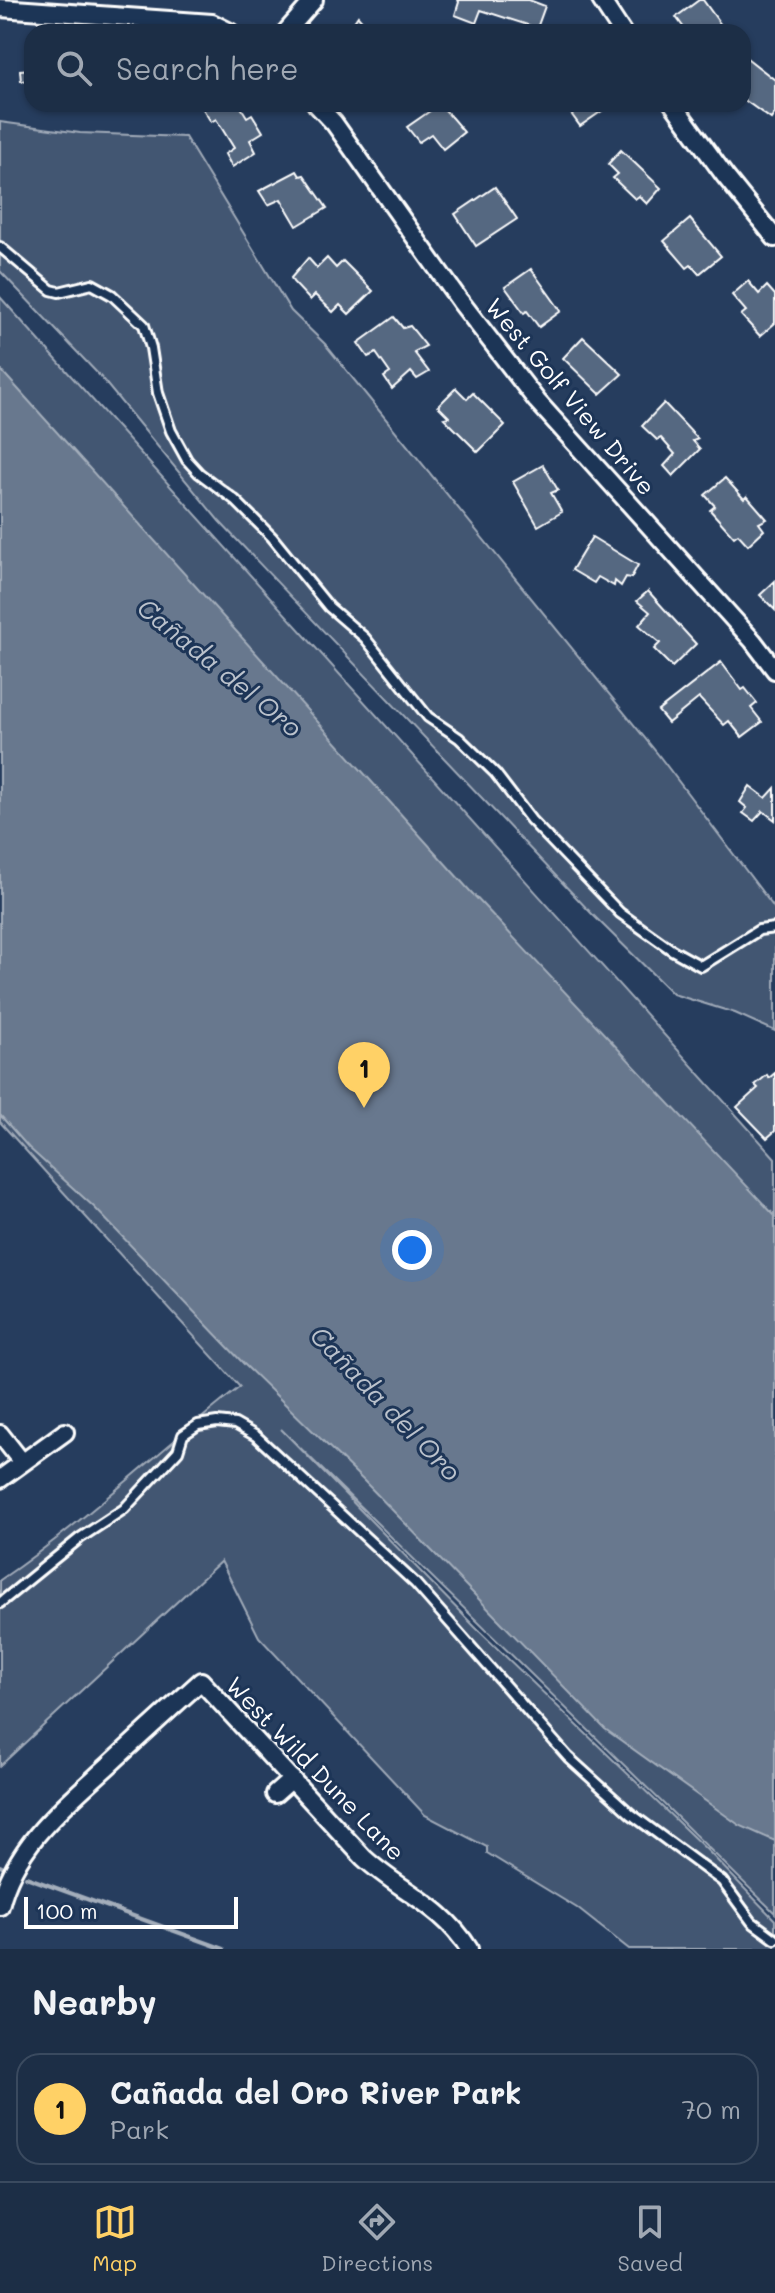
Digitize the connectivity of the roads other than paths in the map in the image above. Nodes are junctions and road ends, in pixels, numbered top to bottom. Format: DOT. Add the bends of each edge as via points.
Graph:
graph roads {
  1 [pos="314,0"];
  2 [pos="601,0"];
  3 [pos="0,8"];
  4 [pos="214,24"];
  5 [pos="293,24"];
  6 [pos="617,24"];
  7 [pos="324,112"];
  8 [pos="679,112"];
  9 [pos="775,238"];
  10 [pos="0,247"];
  11 [pos="775,670"];
  12 [pos="775,928"];
  13 [pos="65,1432"];
  14 [pos="0,1434"];
  15 [pos="22,1462"];
  16 [pos="0,1479"];
  17 [pos="0,1603"];
  18 [pos="292,1779"];
  19 [pos="275,1794"];
  20 [pos="0,1906"];
  21 [pos="775,1939"];
  22 [pos="469,1949"];
  1 -- 5 [label="street"];
  2 -- 6 [label="street"];
  3 -- 4 [label="street"];
  7 -- 11 [label="street, West Golf View Drive" via="537,401"];
  8 -- 9 [label="street"];
  10 -- 12 [label="lane" via="51,290 92,284 139,319 147,331 165,415 187,460 272,537 329,607 365,638 428,717 495,773 531,820 620,913 701,966 759,930"];
  13 -- 15 [label="street"];
  14 -- 15 [label="street"];
  15 -- 16 [label="street"];
  17 -- 21 [label="lane" via="124,1509 178,1451 183,1435 198,1425 235,1424 256,1436 415,1583 568,1757 631,1814 722,1881 752,1922"];
  18 -- 19 [label="street"];
  18 -- 20 [label="street, West Wild Dune Lane" via="201,1681 51,1818 22,1853"];
  18 -- 22 [label="street, West Wild Dune Lane" via="364,1858 446,1918"];
}
